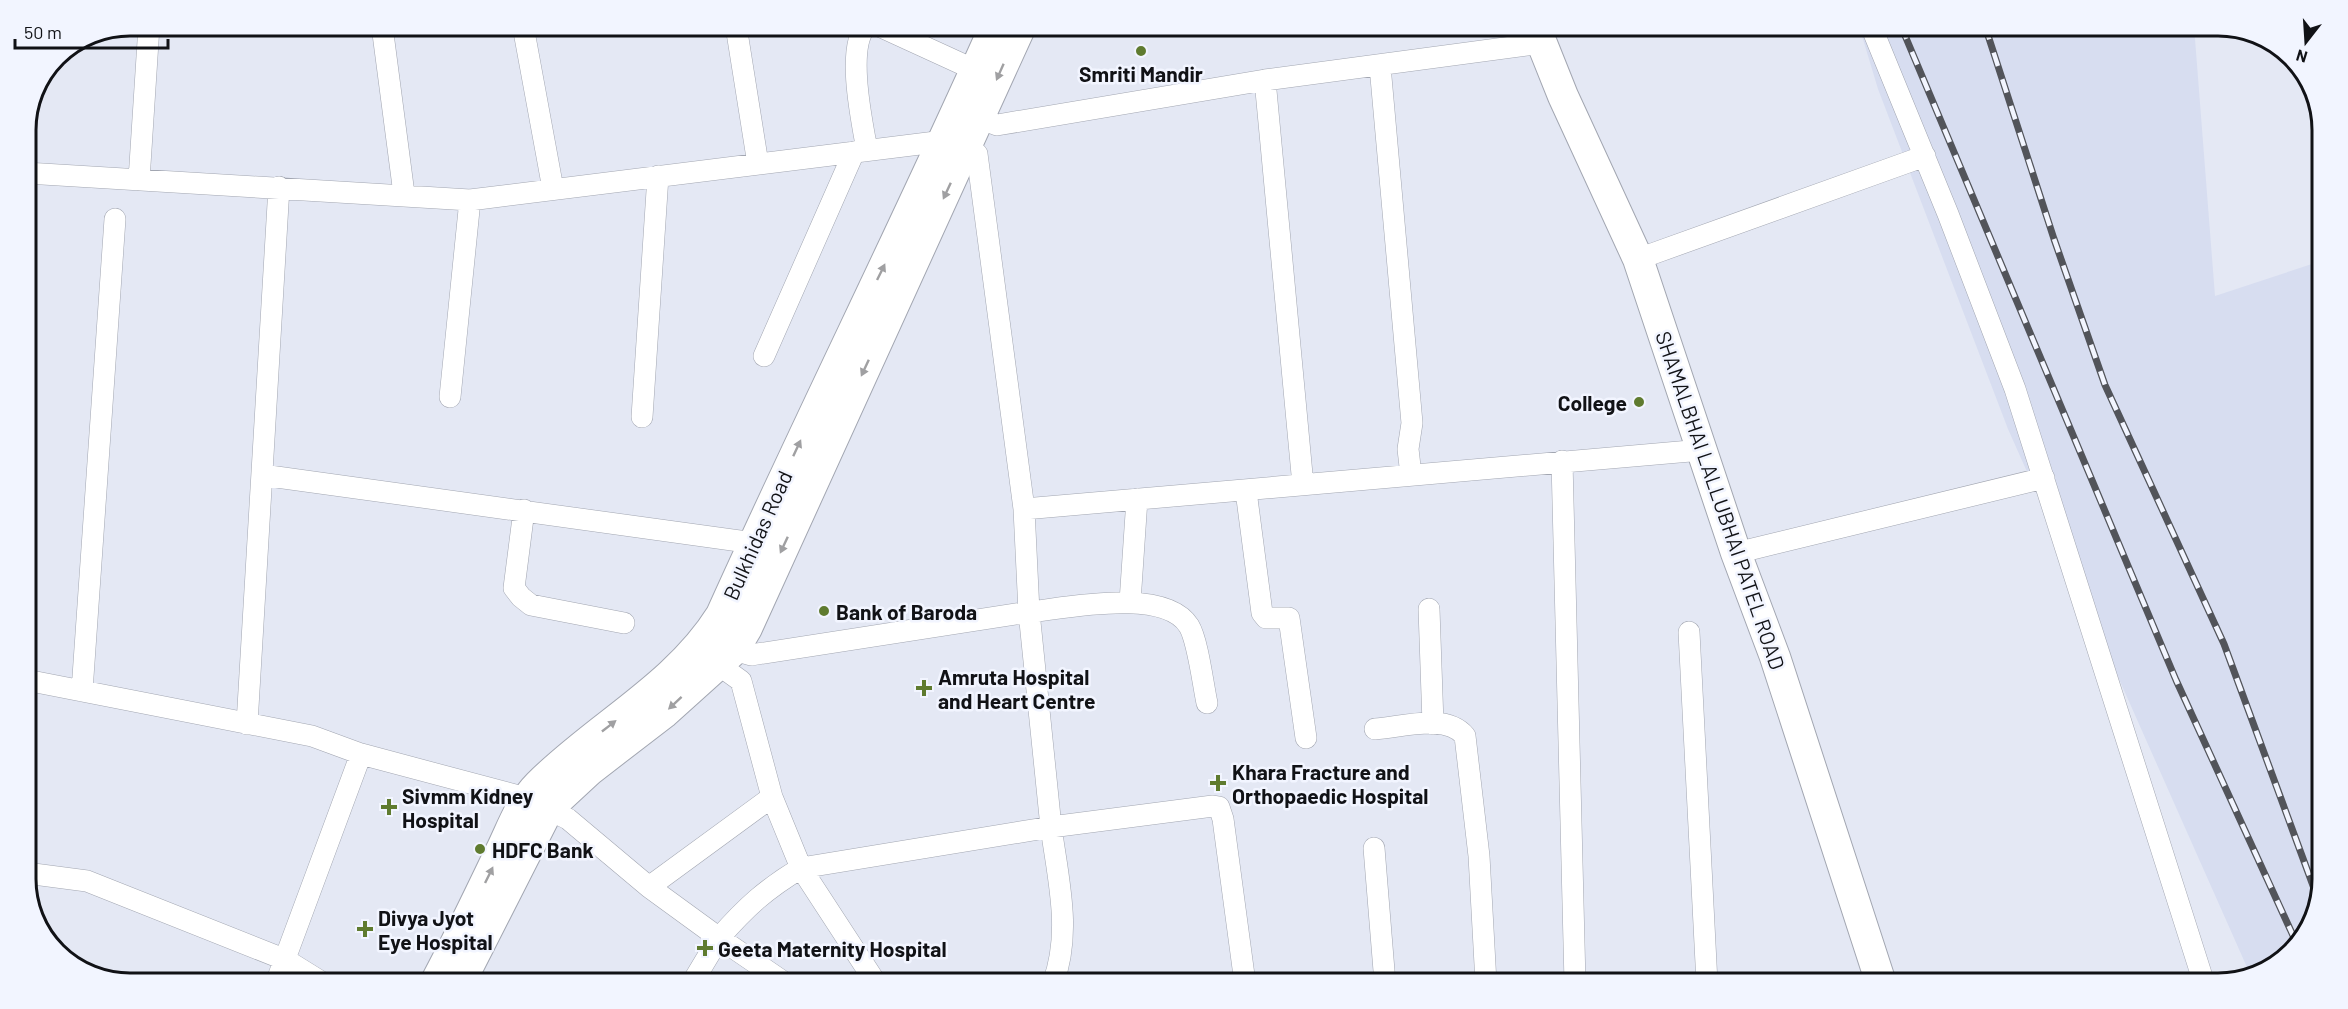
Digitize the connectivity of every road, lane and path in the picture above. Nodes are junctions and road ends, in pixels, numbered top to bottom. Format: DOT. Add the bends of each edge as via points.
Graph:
graph roads {
  1 [pos="148,36"];
  2 [pos="383,36"];
  3 [pos="525,36"];
  4 [pos="738,36"];
  5 [pos="861,36"];
  6 [pos="901,36"];
  7 [pos="990,36"];
  8 [pos="1015,36"];
  9 [pos="1528,36"];
  10 [pos="1539,36"];
  11 [pos="1875,36"];
  12 [pos="1380,66"];
  13 [pos="975,70"];
  14 [pos="1265,80"];
  15 [pos="968,114"];
  16 [pos="955,145"];
  17 [pos="860,151"];
  18 [pos="1925,156"];
  19 [pos="758,164"];
  20 [pos="36,174"];
  21 [pos="658,176"];
  22 [pos="139,180"];
  23 [pos="279,187"];
  24 [pos="553,189"];
  25 [pos="404,194"];
  26 [pos="470,200"];
  27 [pos="115,219"];
  28 [pos="1638,259"];
  29 [pos="764,356"];
  30 [pos="450,397"];
  31 [pos="642,417"];
  32 [pos="1702,450"];
  33 [pos="1562,462"];
  34 [pos="262,475"];
  35 [pos="1411,475"];
  36 [pos="2044,478"];
  37 [pos="1303,485"];
  38 [pos="1246,491"];
  39 [pos="1137,499"];
  40 [pos="1024,509"];
  41 [pos="524,510"];
  42 [pos="754,543"];
  43 [pos="1736,553"];
  44 [pos="1130,602"];
  45 [pos="1429,609"];
  46 [pos="1029,612"];
  47 [pos="624,623"];
  48 [pos="1689,632"];
  49 [pos="714,648"];
  50 [pos="36,682"];
  51 [pos="82,691"];
  52 [pos="1207,703"];
  53 [pos="247,724"];
  54 [pos="1433,724"];
  55 [pos="1376,729"];
  56 [pos="1306,738"];
  57 [pos="362,754"];
  58 [pos="771,797"];
  59 [pos="538,803"];
  60 [pos="1051,827"];
  61 [pos="1374,848"];
  62 [pos="801,868"];
  63 [pos="36,874"];
  64 [pos="649,887"];
  65 [pos="719,938"];
  66 [pos="286,960"];
  67 [pos="281,973"];
  68 [pos="306,973"];
  69 [pos="441,973"];
  70 [pos="465,973"];
  71 [pos="698,973"];
  72 [pos="769,973"];
  73 [pos="869,973"];
  74 [pos="1057,973"];
  75 [pos="1244,973"];
  76 [pos="1384,973"];
  77 [pos="1485,973"];
  78 [pos="1575,973"];
  79 [pos="1706,973"];
  80 [pos="1877,973"];
  81 [pos="2201,973"];
  1 -- 22 [label="street"];
  2 -- 25 [label="street"];
  3 -- 24 [label="street"];
  4 -- 19 [label="street"];
  5 -- 17 [label="street"];
  6 -- 13 [label="street"];
  7 -- 13 [label="street, Bulkhidas Road"];
  8 -- 15 [label="street, one-way"];
  9 -- 12 [label="street"];
  10 -- 28 [label="street, SHAMALBHAI LALLUBHAI PATEL ROAD"];
  11 -- 18 [label="street"];
  12 -- 14 [label="street"];
  12 -- 35 [label="street" via="1412,423 1408,449"];
  13 -- 15 [label="street, Bulkhidas Road"];
  14 -- 15 [label="street" via="997,126"];
  14 -- 37 [label="street"];
  15 -- 16 [label="street, Bulkhidas Road"];
  16 -- 17 [label="street"];
  16 -- 40 [label="street" via="977,154"];
  42 -- 16 [label="street, Bulkhidas Road, one-way"];
  16 -- 49 [label="street, Bulkhidas Road, one-way" via="747,628"];
  17 -- 19 [label="street"];
  17 -- 29 [label="street"];
  18 -- 28 [label="street"];
  18 -- 36 [label="street" via="2015,389"];
  19 -- 21 [label="street"];
  20 -- 22 [label="street"];
  21 -- 24 [label="street"];
  21 -- 31 [label="street"];
  22 -- 23 [label="street"];
  23 -- 25 [label="street"];
  23 -- 34 [label="street"];
  24 -- 26 [label="street"];
  25 -- 26 [label="street"];
  26 -- 30 [label="street"];
  27 -- 51 [label="street"];
  28 -- 32 [label="street, SHAMALBHAI LALLUBHAI PATEL ROAD"];
  32 -- 33 [label="street"];
  32 -- 43 [label="street, SHAMALBHAI LALLUBHAI PATEL ROAD"];
  33 -- 35 [label="street"];
  33 -- 78 [label="street"];
  34 -- 41 [label="street"];
  34 -- 53 [label="street"];
  35 -- 37 [label="street"];
  36 -- 43 [label="street"];
  36 -- 81 [label="street"];
  37 -- 38 [label="street"];
  38 -- 39 [label="street"];
  38 -- 56 [label="street" via="1262,613 1266,618 1289,618"];
  39 -- 40 [label="street"];
  39 -- 44 [label="street"];
  40 -- 46 [label="street"];
  41 -- 42 [label="street"];
  41 -- 47 [label="street" via="514,588 521,597 531,605"];
  42 -- 49 [label="street, Bulkhidas Road" via="721,615"];
  43 -- 80 [label="street, SHAMALBHAI LALLUBHAI PATEL ROAD" via="1775,657"];
  44 -- 46 [label="street"];
  44 -- 52 [label="street" via="1167,609 1189,626"];
  45 -- 54 [label="street"];
  46 -- 49 [label="street" via="751,655"];
  46 -- 60 [label="street"];
  48 -- 79 [label="street"];
  49 -- 58 [label="street" via="741,681"];
  49 -- 59 [label="street, Bulkhidas Road" via="573,754"];
  50 -- 51 [label="street"];
  51 -- 53 [label="street"];
  53 -- 57 [label="street" via="312,736"];
  54 -- 55 [label="street"];
  54 -- 77 [label="street" via="1458,727 1466,736 1479,856"];
  57 -- 59 [label="street"];
  57 -- 66 [label="street"];
  58 -- 62 [label="street"];
  58 -- 64 [label="street"];
  59 -- 64 [label="street" via="587,833"];
  69 -- 59 [label="street, Bulkhidas Road, one-way"];
  59 -- 70 [label="street, Bulkhidas Road"];
  60 -- 62 [label="street"];
  60 -- 74 [label="street" via="1064,927"];
  60 -- 75 [label="street" via="1218,807 1225,831"];
  61 -- 76 [label="street"];
  62 -- 65 [label="street" via="769,887"];
  62 -- 73 [label="street"];
  63 -- 66 [label="street" via="87,881"];
  64 -- 65 [label="street"];
  65 -- 71 [label="street"];
  65 -- 72 [label="street"];
  66 -- 67 [label="street"];
  66 -- 68 [label="street"];
}
